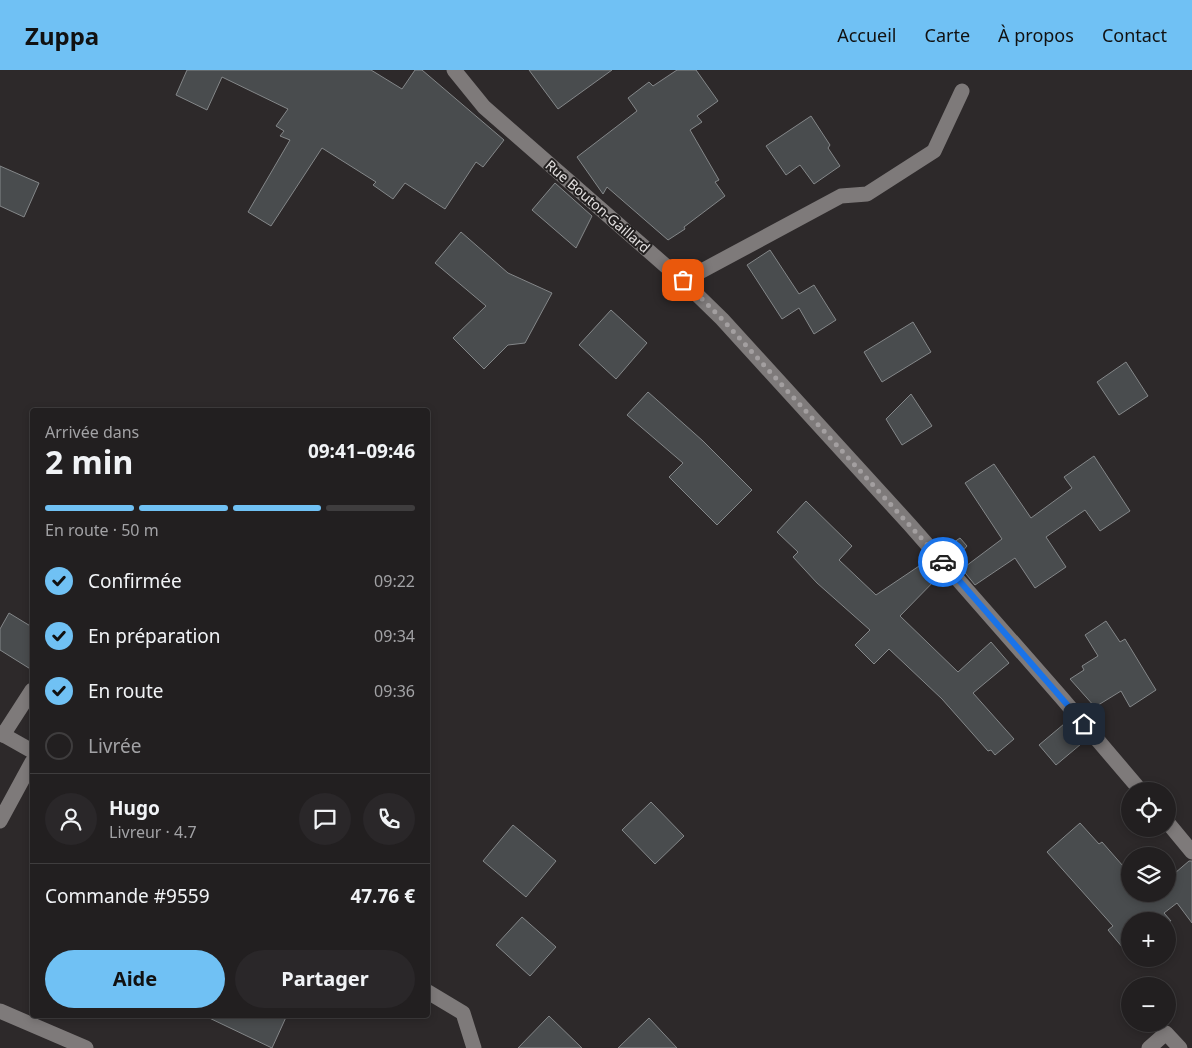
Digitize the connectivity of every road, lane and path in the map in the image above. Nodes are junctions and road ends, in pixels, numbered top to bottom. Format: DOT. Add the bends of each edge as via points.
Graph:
graph roads {
  1 [pos="454,70"];
  2 [pos="962,91"];
  3 [pos="683,280"];
  4 [pos="30,693"];
  5 [pos="1,734"];
  6 [pos="30,750"];
  7 [pos="30,766"];
  8 [pos="1132,782"];
  9 [pos="0,821"];
  10 [pos="1176,833"];
  11 [pos="1192,852"];
  12 [pos="430,993"];
  13 [pos="0,1011"];
  14 [pos="86,1048"];
  15 [pos="474,1048"];
  16 [pos="1149,1048"];
  17 [pos="1180,1048"];
  1 -- 3 [label="street, Rue Bouton-Gaillard" via="484,107"];
  2 -- 3 [label="street" via="934,150 867,194 841,196"];
  3 -- 8 [label="street, Rue Bouton-Gaillard" via="910,525"];
  4 -- 5 [label="street"];
  5 -- 6 [label="street"];
  7 -- 9 [label="street"];
  10 -- 11 [label="street"];
  12 -- 15 [label="street" via="463,1013"];
  13 -- 14 [label="street"];
  16 -- 17 [label="street" via="1166,1033"];
}
